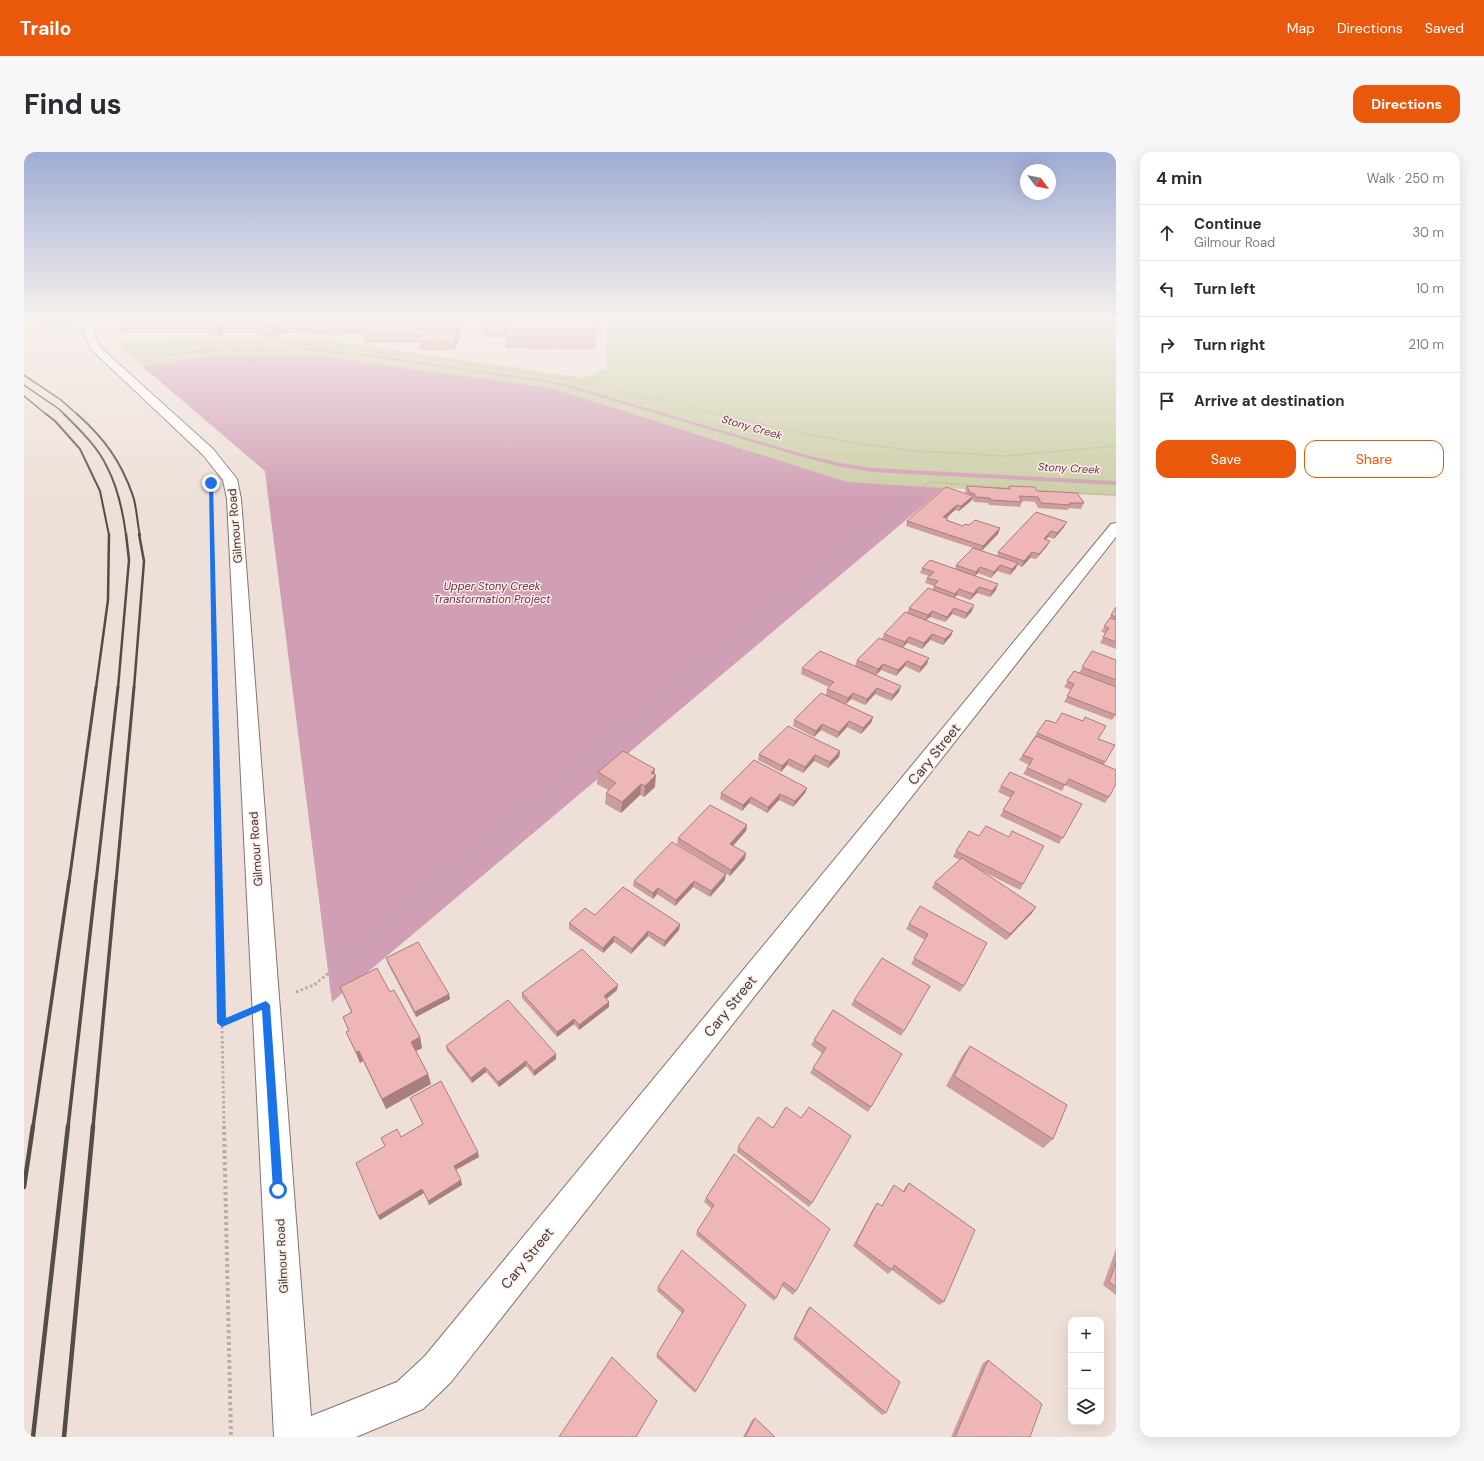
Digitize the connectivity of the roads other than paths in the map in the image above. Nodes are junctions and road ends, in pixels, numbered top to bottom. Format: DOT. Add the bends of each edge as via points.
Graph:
graph roads {
  1 [pos="129,379"];
  2 [pos="1116,527"];
  3 [pos="293,1437"];
  4 [pos="308,1437"];
  1 -- 3 [label="street, Gilmour Road" via="208,452 230,479 235,514"];
  2 -- 4 [label="street, Cary Street" via="438,1369 410,1396"];
}
